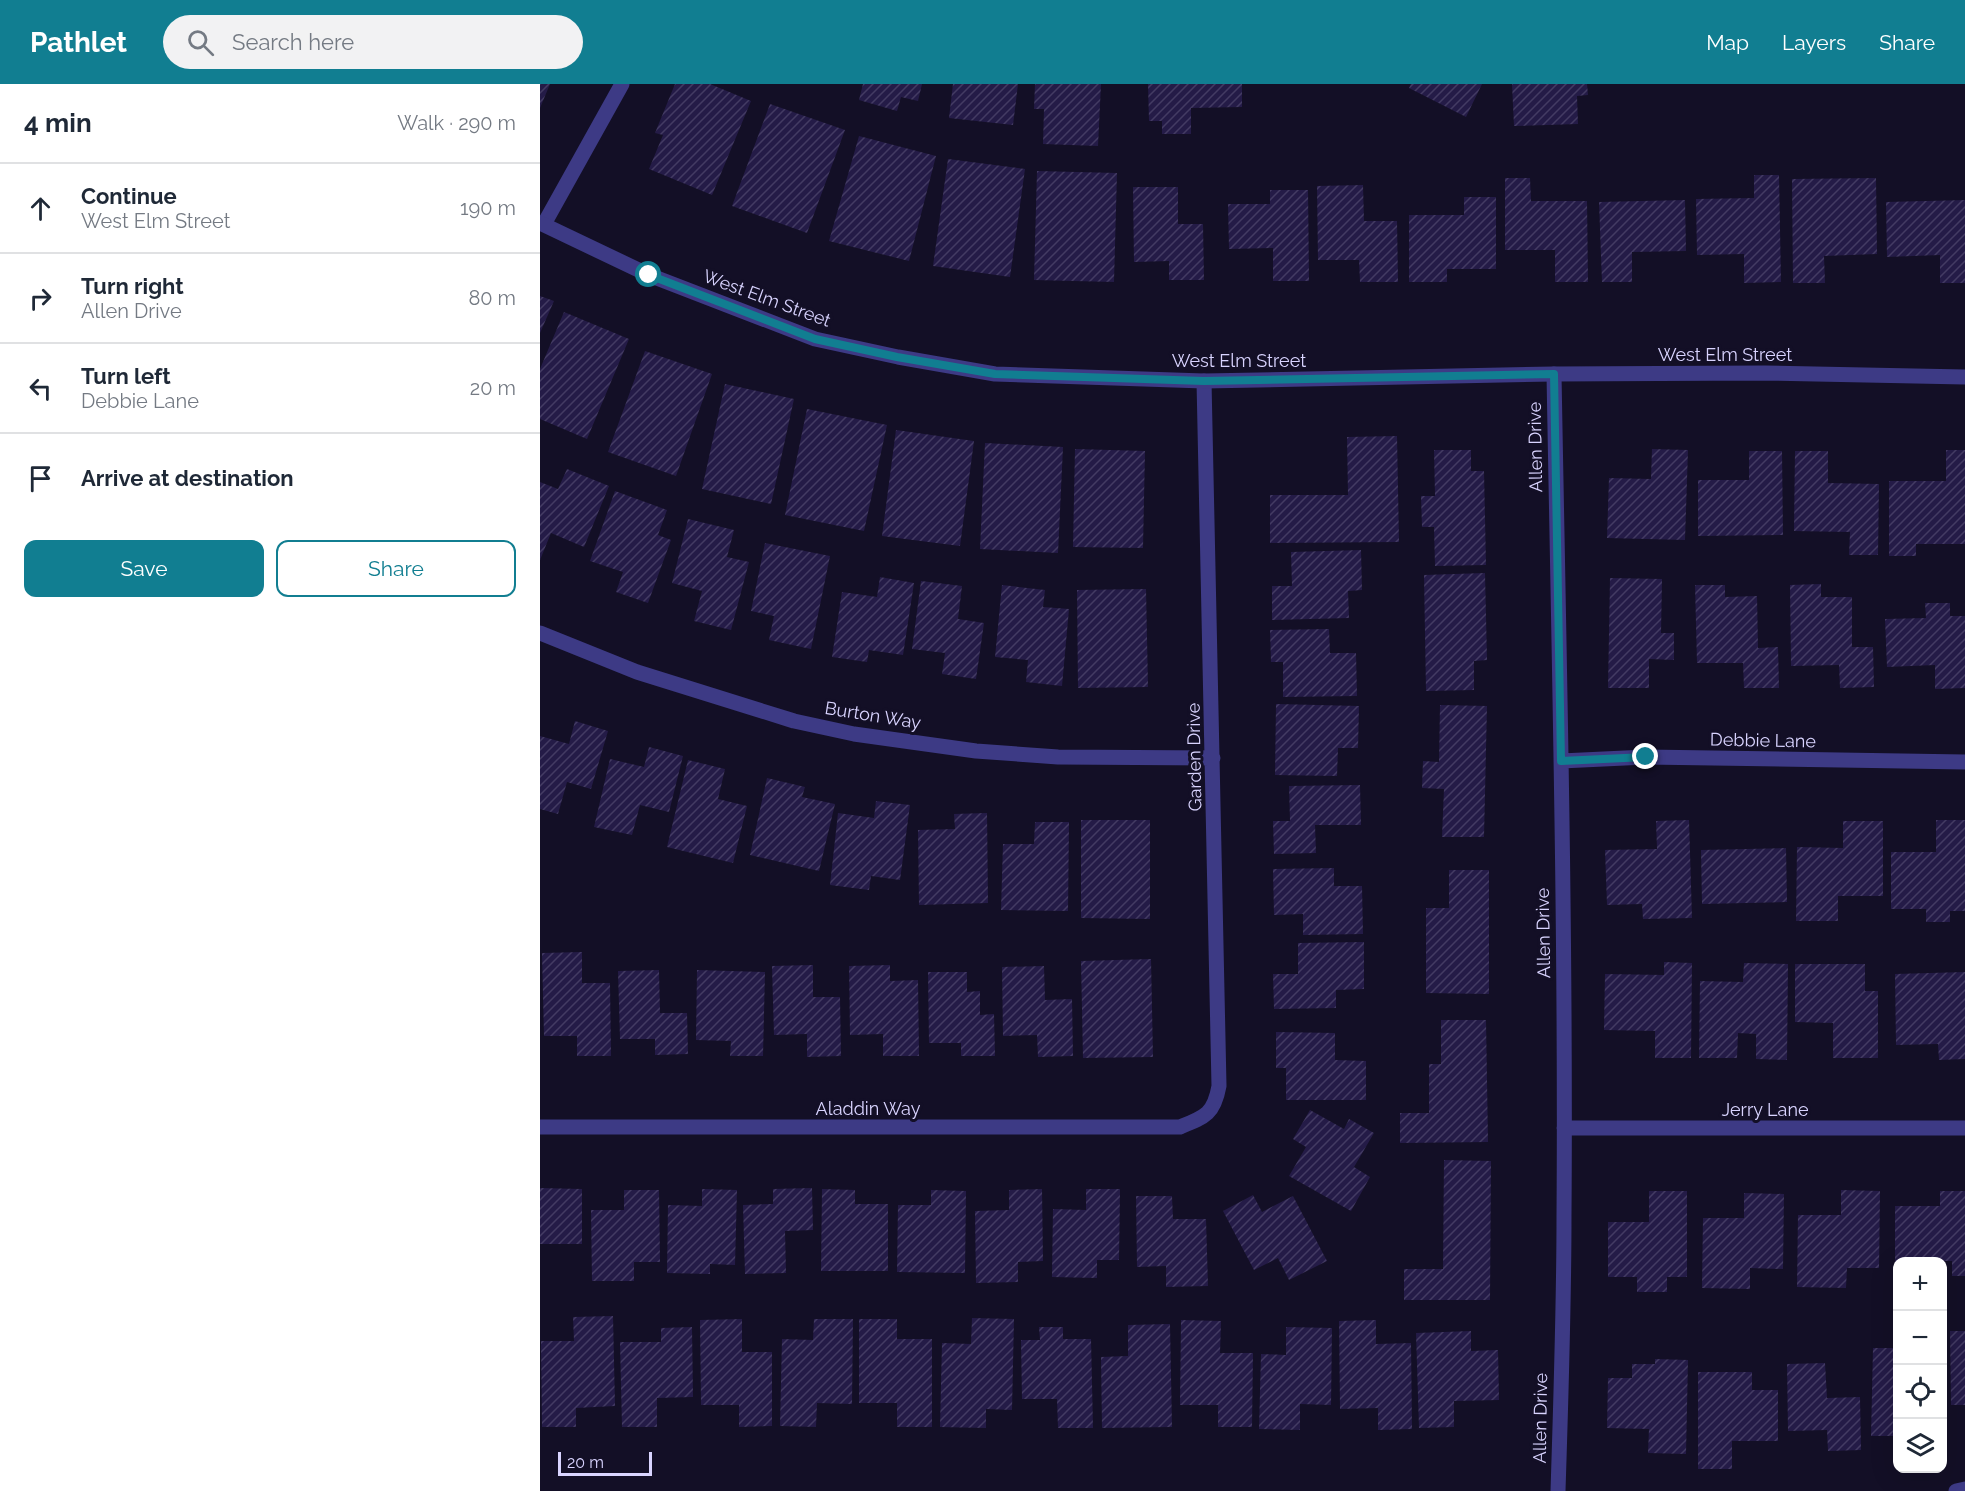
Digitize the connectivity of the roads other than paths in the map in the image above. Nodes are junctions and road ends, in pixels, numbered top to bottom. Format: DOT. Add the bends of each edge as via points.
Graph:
graph roads {
  1 [pos="622,84"];
  2 [pos="542,223"];
  3 [pos="1554,374"];
  4 [pos="1965,377"];
  5 [pos="1204,381"];
  6 [pos="540,633"];
  7 [pos="1214,758"];
  8 [pos="1561,761"];
  9 [pos="1965,762"];
  10 [pos="1196,1121"];
  11 [pos="540,1127"];
  12 [pos="1564,1128"];
  13 [pos="1965,1128"];
  14 [pos="1965,1489"];
  15 [pos="1558,1491"];
  16 [pos="1956,1491"];
  1 -- 2 [label="street"];
  2 -- 5 [label="street, West Elm Street" via="649,275 815,339 995,374"];
  3 -- 4 [label="street, West Elm Street"];
  3 -- 5 [label="street, West Elm Street"];
  3 -- 8 [label="street, Allen Drive"];
  5 -- 7 [label="street, Garden Drive"];
  6 -- 7 [label="street, Burton Way" via="638,672 794,721 854,734 976,751 1058,757"];
  7 -- 10 [label="street, Garden Drive" via="1219,1086 1216,1101 1206,1117"];
  8 -- 9 [label="street, Debbie Lane" via="1646,757"];
  8 -- 12 [label="street, Allen Drive"];
  10 -- 11 [label="street, Aladdin Way" via="1180,1127"];
  12 -- 13 [label="street, Jerry Lane"];
  12 -- 15 [label="street, Allen Drive"];
  14 -- 16 [label="street"];
}
